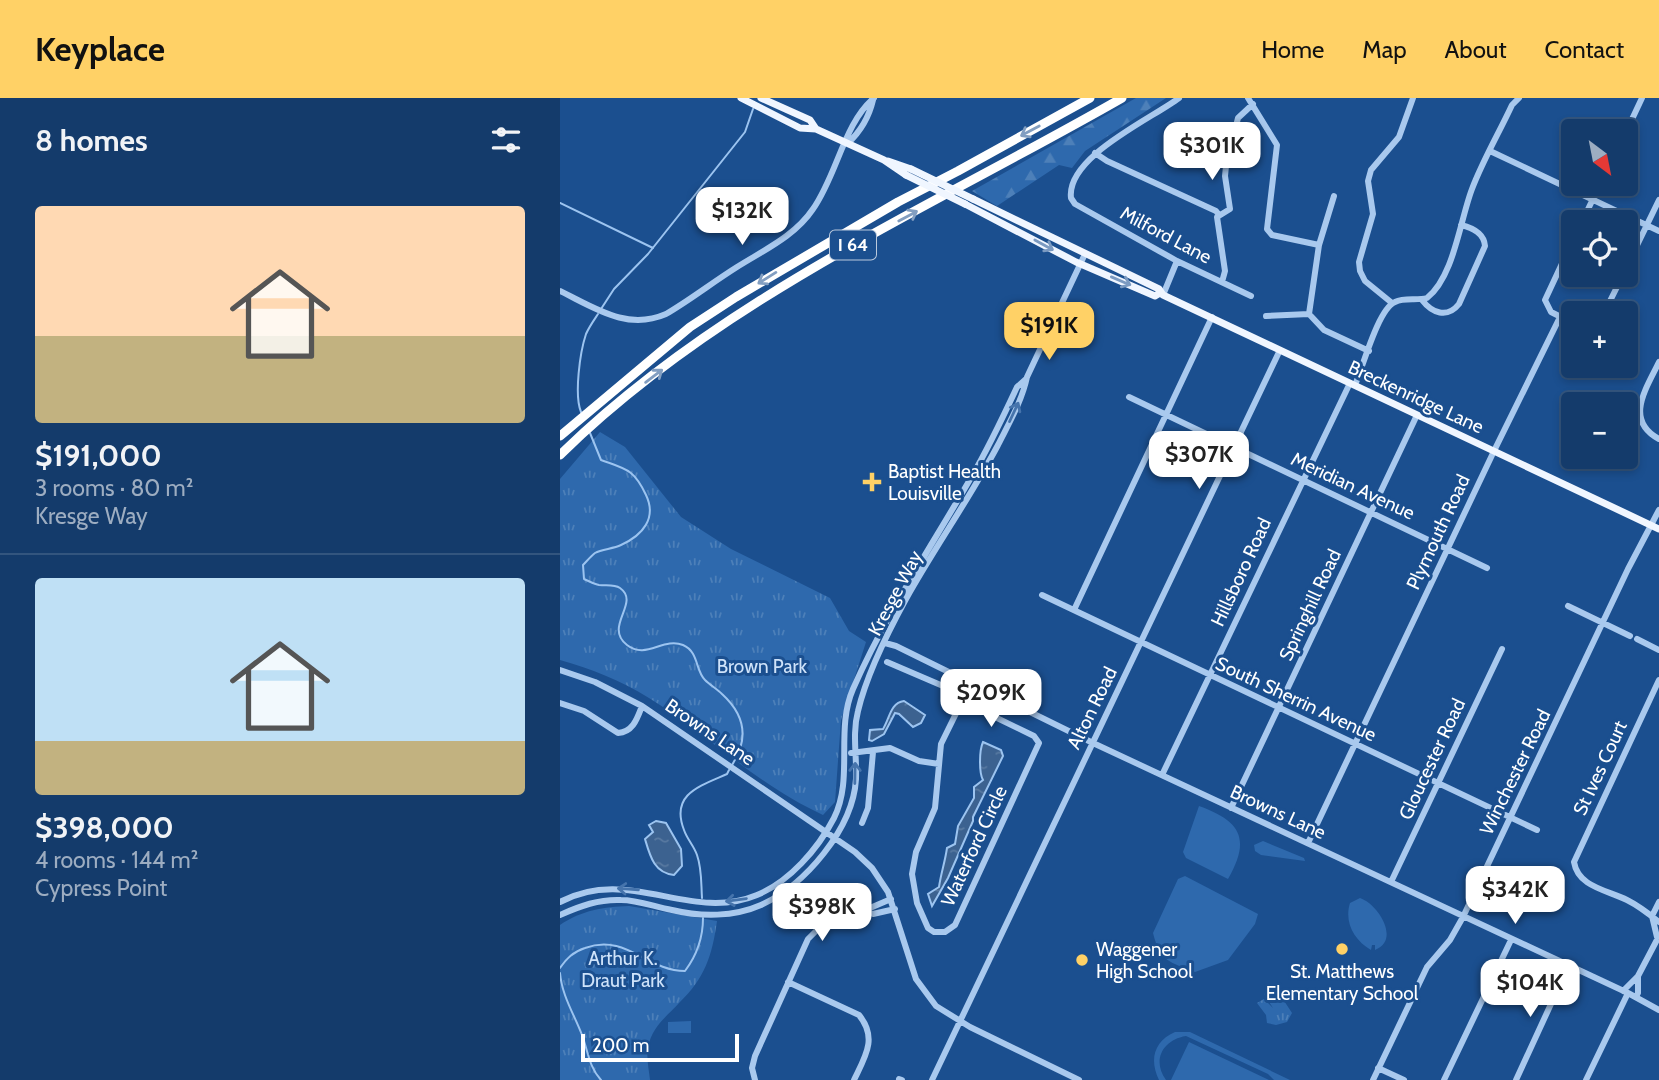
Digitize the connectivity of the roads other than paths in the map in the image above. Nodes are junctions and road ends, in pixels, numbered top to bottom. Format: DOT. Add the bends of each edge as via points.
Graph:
graph roads {
  1 [pos="761,98"];
  2 [pos="1090,98"];
  3 [pos="1122,98"];
  4 [pos="1180,98"];
  5 [pos="1413,98"];
  6 [pos="1518,98"];
  7 [pos="1642,98"];
  8 [pos="743,99"];
  9 [pos="874,99"];
  10 [pos="1250,101"];
  11 [pos="1632,119"];
  12 [pos="816,129"];
  13 [pos="846,144"];
  14 [pos="1490,151"];
  15 [pos="1095,153"];
  16 [pos="909,172"];
  17 [pos="1334,196"];
  18 [pos="1594,196"];
  19 [pos="1592,200"];
  20 [pos="1659,200"];
  21 [pos="1587,210"];
  22 [pos="1219,215"];
  23 [pos="1461,225"];
  24 [pos="1647,225"];
  25 [pos="1659,231"];
  26 [pos="1638,243"];
  27 [pos="1319,245"];
  28 [pos="1085,254"];
  29 [pos="1177,261"];
  30 [pos="1081,264"];
  31 [pos="1561,266"];
  32 [pos="1222,282"];
  33 [pos="560,291"];
  34 [pos="1161,294"];
  35 [pos="1251,296"];
  36 [pos="1422,300"];
  37 [pos="1392,303"];
  38 [pos="1309,314"];
  39 [pos="1266,316"];
  40 [pos="1212,317"];
  41 [pos="1560,317"];
  42 [pos="1280,350"];
  43 [pos="1368,351"];
  44 [pos="1659,362"];
  45 [pos="1027,377"];
  46 [pos="1352,384"];
  47 [pos="1129,397"];
  48 [pos="1167,414"];
  49 [pos="1417,415"];
  50 [pos="560,436"];
  51 [pos="1659,439"];
  52 [pos="1234,447"];
  53 [pos="1493,451"];
  54 [pos="560,455"];
  55 [pos="1303,480"];
  56 [pos="1659,510"];
  57 [pos="1371,512"];
  58 [pos="1649,525"];
  59 [pos="1659,530"];
  60 [pos="1447,549"];
  61 [pos="1487,568"];
  62 [pos="1042,595"];
  63 [pos="1568,606"];
  64 [pos="1074,610"];
  65 [pos="1603,623"];
  66 [pos="1142,642"];
  67 [pos="885,643"];
  68 [pos="1502,649"];
  69 [pos="1659,649"];
  70 [pos="887,662"];
  71 [pos="560,670"];
  72 [pos="1210,675"];
  73 [pos="1659,680"];
  74 [pos="971,683"];
  75 [pos="963,698"];
  76 [pos="560,703"];
  77 [pos="642,706"];
  78 [pos="1278,708"];
  79 [pos="1093,743"];
  80 [pos="1354,744"];
  81 [pos="873,752"];
  82 [pos="845,753"];
  83 [pos="855,753"];
  84 [pos="939,764"];
  85 [pos="1162,775"];
  86 [pos="1438,784"];
  87 [pos="1231,807"];
  88 [pos="1510,818"];
  89 [pos="863,823"];
  90 [pos="1537,830"];
  91 [pos="825,831"];
  92 [pos="834,837"];
  93 [pos="1308,844"];
  94 [pos="1391,882"];
  95 [pos="891,899"];
  96 [pos="560,902"];
  97 [pos="1659,902"];
  98 [pos="895,909"];
  99 [pos="863,911"];
  100 [pos="560,915"];
  101 [pos="1652,916"];
  102 [pos="1463,917"];
  103 [pos="1659,922"];
  104 [pos="1658,937"];
  105 [pos="1511,940"];
  106 [pos="1569,967"];
  107 [pos="1638,976"];
  108 [pos="788,982"];
  109 [pos="1625,992"];
  110 [pos="1636,997"];
  111 [pos="967,1004"];
  112 [pos="1659,1010"];
  113 [pos="944,1012"];
  114 [pos="960,1020"];
  115 [pos="1378,1068"];
  116 [pos="755,1080"];
  117 [pos="854,1080"];
  118 [pos="932,1080"];
  119 [pos="1079,1080"];
  120 [pos="1373,1080"];
  121 [pos="1404,1080"];
  122 [pos="1444,1080"];
  123 [pos="1516,1080"];
  124 [pos="1586,1080"];
  1 -- 12 [label="main road, Breckenridge Lane" via="810,120"];
  2 -- 50 [label="highway, I 64, one-way" via="736,297 690,327"];
  54 -- 3 [label="highway, I 64, one-way" via="634,391 788,284"];
  4 -- 15 [label="street"];
  5 -- 37 [label="street" via="1399,137 1371,170 1373,218 1359,262 1365,281"];
  6 -- 14 [label="street"];
  7 -- 11 [label="street"];
  8 -- 12 [label="main road, Breckenridge Lane" via="800,128"];
  9 -- 13 [label="street" via="859,133"];
  10 -- 22 [label="street" via="1236,123 1225,176 1230,209"];
  10 -- 27 [label="street" via="1277,145 1267,229 1272,235"];
  12 -- 13 [label="main road, Breckenridge Lane"];
  13 -- 16 [label="main road, Breckenridge Lane"];
  13 -- 33 [label="street" via="805,220 656,319 629,321"];
  14 -- 19 [label="street"];
  14 -- 23 [label="street"];
  15 -- 22 [label="street"];
  15 -- 29 [label="street, Milford Lane" via="1071,187 1071,198"];
  16 -- 28 [label="main road, Breckenridge Lane, bridge"];
  16 -- 30 [label="main road, Breckenridge Lane, one-way, bridge"];
  17 -- 27 [label="street"];
  18 -- 19 [label="street"];
  19 -- 21 [label="street"];
  19 -- 24 [label="street"];
  20 -- 24 [label="street"];
  22 -- 32 [label="street"];
  23 -- 36 [label="street" via="1439,285"];
  23 -- 36 [label="street" via="1478,232 1485,246 1459,304 1452,312 1442,313"];
  24 -- 25 [label="street"];
  24 -- 26 [label="street"];
  27 -- 38 [label="street"];
  28 -- 30 [label="street, Kresge Way"];
  28 -- 34 [label="main road, Breckenridge Lane"];
  29 -- 32 [label="street, Milford Lane"];
  29 -- 34 [label="street"];
  30 -- 34 [label="main road, Breckenridge Lane, one-way" via="1155,296"];
  30 -- 45 [label="street, Kresge Way"];
  31 -- 41 [label="street" via="1545,300 1550,311"];
  32 -- 35 [label="street, Milford Lane"];
  34 -- 40 [label="main road, Breckenridge Lane"];
  36 -- 37 [label="street"];
  37 -- 43 [label="street, Hillsboro Road"];
  38 -- 39 [label="street"];
  38 -- 43 [label="street" via="1324,330"];
  40 -- 42 [label="main road, Breckenridge Lane"];
  40 -- 48 [label="street"];
  41 -- 53 [label="street, Plymouth Road"];
  42 -- 46 [label="main road, Breckenridge Lane"];
  42 -- 52 [label="street, Alton Road"];
  43 -- 46 [label="street, Hillsboro Road"];
  44 -- 51 [label="street" via="1640,410 1643,425"];
  67 -- 45 [label="street, Kresge Way, one-way" via="906,599 985,469"];
  45 -- 82 [label="street, Kresge Way" via="1017,387 972,477 900,595 852,691"];
  46 -- 49 [label="main road, Breckenridge Lane"];
  46 -- 55 [label="street, Hillsboro Road"];
  47 -- 48 [label="street, Meridian Avenue"];
  48 -- 52 [label="street, Meridian Avenue"];
  48 -- 64 [label="street"];
  49 -- 53 [label="main road, Breckenridge Lane"];
  49 -- 57 [label="street, Springhill Road"];
  52 -- 55 [label="street, Meridian Avenue"];
  52 -- 66 [label="street, Alton Road"];
  53 -- 58 [label="main road, Breckenridge Lane"];
  53 -- 60 [label="street, Plymouth Road"];
  55 -- 57 [label="street, Meridian Avenue"];
  55 -- 72 [label="street, Hillsboro Road"];
  56 -- 58 [label="street, Winchester Road"];
  57 -- 60 [label="street, Meridian Avenue"];
  57 -- 78 [label="street, Springhill Road"];
  58 -- 59 [label="main road, Breckenridge Lane"];
  58 -- 65 [label="street, Winchester Road"];
  60 -- 61 [label="street, Meridian Avenue"];
  60 -- 80 [label="street, Plymouth Road"];
  62 -- 64 [label="street, South Sherrin Avenue"];
  63 -- 65 [label="street"];
  64 -- 66 [label="street, South Sherrin Avenue"];
  65 -- 69 [label="street"];
  65 -- 88 [label="street, Winchester Road"];
  66 -- 72 [label="street, South Sherrin Avenue"];
  66 -- 79 [label="street, Alton Road"];
  67 -- 74 [label="street, Browns Lane"];
  67 -- 83 [label="street, Kresge Way" via="859,707"];
  68 -- 86 [label="street, Gloucester Road"];
  70 -- 75 [label="street"];
  71 -- 77 [label="street, Browns Lane"];
  72 -- 78 [label="street, South Sherrin Avenue"];
  72 -- 85 [label="street, Hillsboro Road"];
  73 -- 101 [label="street, St Ives Court" via="1575,857 1576,870 1589,884"];
  74 -- 75 [label="street, Waterford Circle"];
  74 -- 79 [label="street, Browns Lane"];
  75 -- 84 [label="street, Waterford Circle" via="942,741"];
  75 -- 84 [label="street, Waterford Circle" via="1034,736 1038,745 954,925 946,932 928,928 912,874 935,808"];
  76 -- 77 [label="street" via="584,711 618,733 633,726"];
  77 -- 91 [label="street, Browns Lane"];
  78 -- 80 [label="street, South Sherrin Avenue"];
  78 -- 87 [label="street, Springhill Road"];
  79 -- 85 [label="street, Browns Lane"];
  79 -- 111 [label="street, Alton Road"];
  80 -- 86 [label="street, South Sherrin Avenue"];
  80 -- 93 [label="street, Plymouth Road"];
  81 -- 83 [label="street"];
  81 -- 84 [label="street" via="890,748"];
  81 -- 89 [label="street"];
  82 -- 83 [label="street"];
  82 -- 91 [label="street, Kresge Way" via="841,801"];
  92 -- 83 [label="street, Kresge Way, one-way" via="853,793"];
  85 -- 87 [label="street, Browns Lane"];
  86 -- 88 [label="street, South Sherrin Avenue"];
  86 -- 94 [label="street, Gloucester Road"];
  87 -- 93 [label="street, Browns Lane"];
  88 -- 90 [label="street, South Sherrin Avenue"];
  88 -- 102 [label="street, Winchester Road"];
  91 -- 92 [label="street, Browns Lane"];
  91 -- 96 [label="street, Kresge Way, one-way" via="798,867 776,885 748,898 715,903 624,888 592,890"];
  92 -- 95 [label="street, Browns Lane" via="872,868"];
  92 -- 100 [label="street, Kresge Way" via="805,876 774,898 748,909 694,914 618,900 595,902"];
  93 -- 94 [label="street, Browns Lane"];
  94 -- 102 [label="street, Browns Lane"];
  95 -- 98 [label="street, Browns Lane"];
  95 -- 99 [label="street"];
  97 -- 101 [label="street"];
  98 -- 99 [label="street" via="873,914"];
  98 -- 113 [label="street, Browns Lane" via="916,979"];
  99 -- 108 [label="street" via="816,929"];
  101 -- 103 [label="street"];
  101 -- 104 [label="street"];
  102 -- 105 [label="street, Browns Lane"];
  102 -- 115 [label="street, Winchester Road" via="1427,967"];
  104 -- 107 [label="street"];
  105 -- 106 [label="street, Browns Lane"];
  105 -- 122 [label="street"];
  106 -- 109 [label="street, Browns Lane"];
  106 -- 123 [label="street"];
  107 -- 109 [label="street"];
  107 -- 110 [label="street"];
  108 -- 116 [label="street" via="755,1056"];
  108 -- 117 [label="street" via="859,1015 870,1038"];
  109 -- 110 [label="street, Browns Lane"];
  109 -- 124 [label="street"];
  110 -- 112 [label="street, Browns Lane"];
  111 -- 113 [label="street"];
  111 -- 114 [label="street, Alton Road"];
  113 -- 114 [label="street"];
  114 -- 118 [label="street, Alton Road"];
  114 -- 119 [label="street"];
  115 -- 120 [label="street, Winchester Road"];
  115 -- 121 [label="street"];
}
